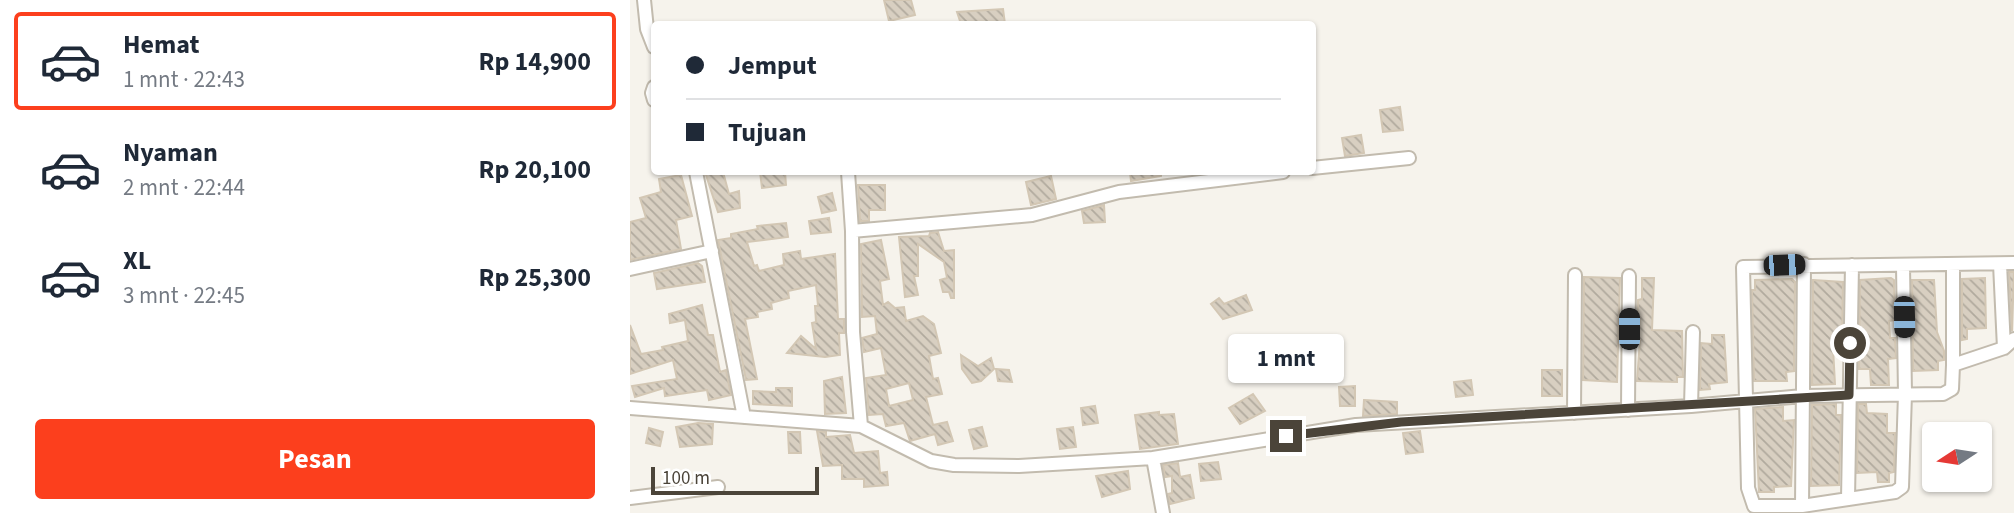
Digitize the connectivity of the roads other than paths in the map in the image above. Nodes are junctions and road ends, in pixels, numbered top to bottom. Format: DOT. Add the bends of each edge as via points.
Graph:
graph roads {
  1 [pos="644,0"];
  2 [pos="651,38"];
  3 [pos="1409,158"];
  4 [pos="1316,168"];
  5 [pos="697,175"];
  6 [pos="848,175"];
  7 [pos="1258,175"];
  8 [pos="852,231"];
  9 [pos="712,251"];
  10 [pos="2014,263"];
  11 [pos="1804,264"];
  12 [pos="2000,264"];
  13 [pos="1852,265"];
  14 [pos="1953,265"];
  15 [pos="1903,266"];
  16 [pos="630,269"];
  17 [pos="1575,275"];
  18 [pos="1629,276"];
  19 [pos="1693,332"];
  20 [pos="2009,343"];
  21 [pos="1953,365"];
  22 [pos="1905,394"];
  23 [pos="1849,395"];
  24 [pos="1802,396"];
  25 [pos="1746,400"];
  26 [pos="1691,406"];
  27 [pos="630,408"];
  28 [pos="1628,410"];
  29 [pos="1574,413"];
  30 [pos="744,417"];
  31 [pos="861,426"];
  32 [pos="1153,458"];
  33 [pos="718,487"];
  34 [pos="630,498"];
  35 [pos="1848,499"];
  36 [pos="1802,506"];
  37 [pos="1163,513"];
  1 -- 2 [label="street"];
  3 -- 4 [label="street"];
  5 -- 9 [label="street"];
  6 -- 8 [label="street"];
  7 -- 8 [label="street" via="1119,192 1032,215"];
  8 -- 31 [label="street" via="853,332"];
  9 -- 16 [label="street"];
  9 -- 30 [label="street"];
  10 -- 12 [label="street"];
  11 -- 13 [label="street"];
  11 -- 24 [label="street"];
  11 -- 25 [label="street" via="1743,267"];
  12 -- 14 [label="street"];
  12 -- 20 [label="street"];
  13 -- 15 [label="street"];
  13 -- 23 [label="street"];
  14 -- 15 [label="street"];
  14 -- 21 [label="street"];
  15 -- 22 [label="street"];
  17 -- 29 [label="street"];
  18 -- 28 [label="street"];
  19 -- 26 [label="street"];
  20 -- 21 [label="street"];
  21 -- 22 [label="street" via="1950,391"];
  22 -- 23 [label="street"];
  22 -- 35 [label="street" via="1902,487"];
  23 -- 24 [label="street"];
  23 -- 35 [label="street"];
  24 -- 25 [label="street"];
  24 -- 36 [label="street"];
  25 -- 26 [label="street"];
  25 -- 36 [label="street" via="1749,499 1754,506"];
  26 -- 28 [label="street"];
  27 -- 30 [label="street"];
  28 -- 29 [label="street"];
  29 -- 32 [label="street" via="1356,425"];
  30 -- 31 [label="street"];
  31 -- 32 [label="street" via="931,461 954,465"];
  32 -- 37 [label="street"];
  33 -- 34 [label="street"];
  35 -- 36 [label="street"];
}
